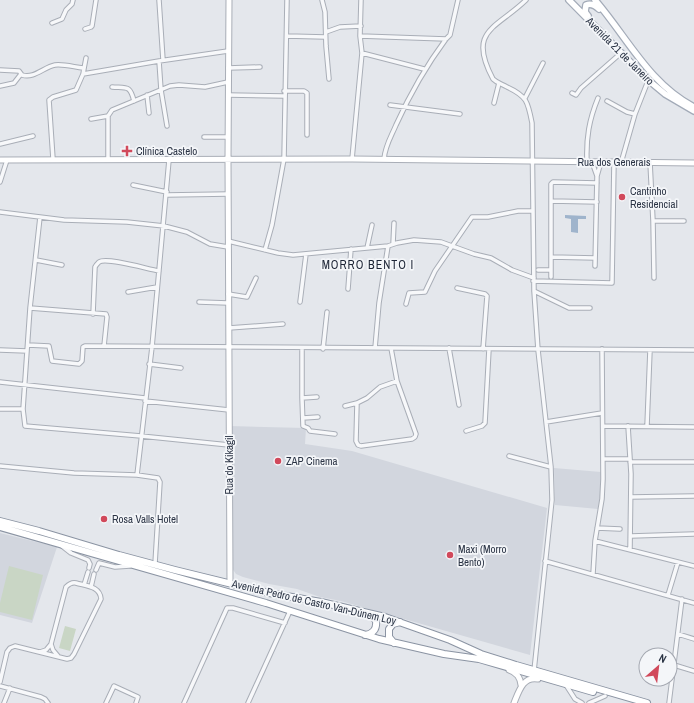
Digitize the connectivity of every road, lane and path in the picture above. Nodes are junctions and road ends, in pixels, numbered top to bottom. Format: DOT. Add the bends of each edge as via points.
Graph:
graph roads {
  1 [pos="73,0"];
  2 [pos="96,0"];
  3 [pos="159,0"];
  4 [pos="229,0"];
  5 [pos="287,0"];
  6 [pos="322,0"];
  7 [pos="362,0"];
  8 [pos="458,0"];
  9 [pos="526,0"];
  10 [pos="569,0"];
  11 [pos="595,0"];
  12 [pos="52,23"];
  13 [pos="360,26"];
  14 [pos="85,29"];
  15 [pos="325,34"];
  16 [pos="287,36"];
  17 [pos="360,36"];
  18 [pos="446,39"];
  19 [pos="626,42"];
  20 [pos="620,51"];
  21 [pos="228,52"];
  22 [pos="362,53"];
  23 [pos="86,58"];
  24 [pos="161,61"];
  25 [pos="543,63"];
  26 [pos="260,67"];
  27 [pos="83,68"];
  28 [pos="228,68"];
  29 [pos="424,69"];
  30 [pos="0,70"];
  31 [pos="21,74"];
  32 [pos="83,74"];
  33 [pos="329,79"];
  34 [pos="648,81"];
  35 [pos="228,82"];
  36 [pos="499,83"];
  37 [pos="0,86"];
  38 [pos="112,87"];
  39 [pos="161,90"];
  40 [pos="284,90"];
  41 [pos="572,92"];
  42 [pos="147,95"];
  43 [pos="228,95"];
  44 [pos="284,96"];
  45 [pos="525,98"];
  46 [pos="598,98"];
  47 [pos="134,100"];
  48 [pos="608,101"];
  49 [pos="494,103"];
  50 [pos="390,105"];
  51 [pos="404,107"];
  52 [pos="694,107"];
  53 [pos="694,111"];
  54 [pos="149,113"];
  55 [pos="460,114"];
  56 [pos="634,114"];
  57 [pos="108,116"];
  58 [pos="91,119"];
  59 [pos="167,126"];
  60 [pos="307,135"];
  61 [pos="33,136"];
  62 [pos="204,137"];
  63 [pos="228,137"];
  64 [pos="0,144"];
  65 [pos="2,159"];
  66 [pos="52,159"];
  67 [pos="108,159"];
  68 [pos="284,159"];
  69 [pos="352,159"];
  70 [pos="384,159"];
  71 [pos="169,160"];
  72 [pos="228,160"];
  73 [pos="533,162"];
  74 [pos="589,162"];
  75 [pos="601,162"];
  76 [pos="614,162"];
  77 [pos="620,162"];
  78 [pos="650,162"];
  79 [pos="694,162"];
  80 [pos="597,173"];
  81 [pos="0,182"];
  82 [pos="597,183"];
  83 [pos="133,185"];
  84 [pos="167,193"];
  85 [pos="228,194"];
  86 [pos="551,201"];
  87 [pos="596,202"];
  88 [pos="532,211"];
  89 [pos="0,212"];
  90 [pos="40,217"];
  91 [pos="653,221"];
  92 [pos="684,221"];
  93 [pos="394,223"];
  94 [pos="372,225"];
  95 [pos="164,226"];
  96 [pos="228,244"];
  97 [pos="393,244"];
  98 [pos="388,246"];
  99 [pos="453,246"];
  100 [pos="367,248"];
  101 [pos="351,249"];
  102 [pos="265,250"];
  103 [pos="306,254"];
  104 [pos="551,257"];
  105 [pos="595,258"];
  106 [pos="36,260"];
  107 [pos="62,265"];
  108 [pos="595,266"];
  109 [pos="538,270"];
  110 [pos="551,270"];
  111 [pos="158,271"];
  112 [pos="551,277"];
  113 [pos="256,278"];
  114 [pos="654,278"];
  115 [pos="534,279"];
  116 [pos="157,287"];
  117 [pos="457,288"];
  118 [pos="348,289"];
  119 [pos="534,290"];
  120 [pos="128,292"];
  121 [pos="228,294"];
  122 [pos="199,302"];
  123 [pos="300,302"];
  124 [pos="228,303"];
  125 [pos="406,304"];
  126 [pos="30,308"];
  127 [pos="590,308"];
  128 [pos="327,312"];
  129 [pos="93,314"];
  130 [pos="283,324"];
  131 [pos="228,328"];
  132 [pos="28,345"];
  133 [pos="104,346"];
  134 [pos="152,346"];
  135 [pos="228,347"];
  136 [pos="302,348"];
  137 [pos="375,348"];
  138 [pos="391,348"];
  139 [pos="449,348"];
  140 [pos="324,349"];
  141 [pos="484,349"];
  142 [pos="489,349"];
  143 [pos="602,349"];
  144 [pos="0,350"];
  145 [pos="538,350"];
  146 [pos="650,350"];
  147 [pos="694,350"];
  148 [pos="27,351"];
  149 [pos="150,364"];
  150 [pos="181,368"];
  151 [pos="397,381"];
  152 [pos="0,382"];
  153 [pos="25,384"];
  154 [pos="317,397"];
  155 [pos="302,398"];
  156 [pos="145,399"];
  157 [pos="357,403"];
  158 [pos="459,405"];
  159 [pos="345,406"];
  160 [pos="0,409"];
  161 [pos="23,409"];
  162 [pos="229,410"];
  163 [pos="602,413"];
  164 [pos="318,417"];
  165 [pos="303,418"];
  166 [pos="546,422"];
  167 [pos="603,426"];
  168 [pos="628,426"];
  169 [pos="647,426"];
  170 [pos="694,426"];
  171 [pos="466,431"];
  172 [pos="335,434"];
  173 [pos="141,436"];
  174 [pos="229,445"];
  175 [pos="509,456"];
  176 [pos="603,459"];
  177 [pos="629,461"];
  178 [pos="694,462"];
  179 [pos="0,466"];
  180 [pos="551,466"];
  181 [pos="137,475"];
  182 [pos="694,496"];
  183 [pos="631,497"];
  184 [pos="0,521"];
  185 [pos="0,527"];
  186 [pos="597,528"];
  187 [pos="620,529"];
  188 [pos="694,534"];
  189 [pos="631,536"];
  190 [pos="595,541"];
  191 [pos="58,543"];
  192 [pos="630,549"];
  193 [pos="545,561"];
  194 [pos="678,562"];
  195 [pos="155,564"];
  196 [pos="135,565"];
  197 [pos="694,566"];
  198 [pos="593,574"];
  199 [pos="230,582"];
  200 [pos="84,585"];
  201 [pos="90,587"];
  202 [pos="668,595"];
  203 [pos="682,599"];
  204 [pos="694,603"];
  205 [pos="290,611"];
  206 [pos="369,614"];
  207 [pos="285,623"];
  208 [pos="402,623"];
  209 [pos="364,634"];
  210 [pos="678,634"];
  211 [pos="694,639"];
  212 [pos="396,643"];
  213 [pos="51,644"];
  214 [pos="676,647"];
  215 [pos="40,652"];
  216 [pos="58,656"];
  217 [pos="500,666"];
  218 [pos="678,666"];
  219 [pos="534,671"];
  220 [pos="694,671"];
  221 [pos="0,682"];
  222 [pos="554,682"];
  223 [pos="521,685"];
  224 [pos="566,685"];
  225 [pos="0,686"];
  226 [pos="671,687"];
  227 [pos="10,688"];
  228 [pos="606,696"];
  229 [pos="4,703"];
  230 [pos="48,703"];
  231 [pos="106,703"];
  232 [pos="136,703"];
  233 [pos="184,703"];
  234 [pos="248,703"];
  235 [pos="514,703"];
  236 [pos="580,703"];
  237 [pos="589,703"];
  238 [pos="632,703"];
  239 [pos="647,703"];
  240 [pos="669,703"];
  1 -- 12 [label="street" via="62,19"];
  2 -- 14 [label="street" via="92,26"];
  3 -- 24 [label="street"];
  4 -- 21 [label="street, Rua do Kikagil"];
  5 -- 16 [label="street"];
  6 -- 15 [label="street"];
  7 -- 13 [label="street"];
  8 -- 18 [label="street" via="451,31"];
  9 -- 36 [label="street" via="496,23 483,42 485,60 493,79"];
  10 -- 20 [label="main road, Avenida 21 de Janeiro"];
  11 -- 19 [label="main road, Avenida 21 de Janeiro"];
  13 -- 15 [label="street" via="340,27"];
  13 -- 17 [label="street"];
  15 -- 16 [label="street"];
  15 -- 33 [label="street"];
  16 -- 40 [label="street"];
  17 -- 18 [label="street"];
  17 -- 22 [label="street"];
  18 -- 29 [label="street"];
  19 -- 20 [label="main road" via="596,6 586,5 584,8 587,15"];
  19 -- 52 [label="main road, Avenida 21 de Janeiro" via="662,85"];
  20 -- 34 [label="main road, Avenida 21 de Janeiro"];
  20 -- 41 [label="street" via="576,95"];
  21 -- 24 [label="street"];
  21 -- 28 [label="street, Rua do Kikagil"];
  22 -- 29 [label="street"];
  22 -- 69 [label="street"];
  23 -- 27 [label="street"];
  24 -- 32 [label="street"];
  24 -- 39 [label="street"];
  25 -- 45 [label="street"];
  26 -- 28 [label="street"];
  27 -- 31 [label="street" via="56,65 33,75"];
  27 -- 32 [label="street"];
  28 -- 35 [label="street, Rua do Kikagil"];
  29 -- 51 [label="street"];
  30 -- 31 [label="street" via="18,70"];
  31 -- 37 [label="street" via="14,83"];
  32 -- 66 [label="street" via="76,90 52,96 49,100"];
  34 -- 53 [label="main road, Avenida 21 de Janeiro"];
  34 -- 56 [label="street"];
  35 -- 39 [label="street" via="205,87 174,86"];
  35 -- 43 [label="street, Rua do Kikagil"];
  36 -- 45 [label="street"];
  36 -- 49 [label="street"];
  38 -- 47 [label="street" via="129,88"];
  39 -- 42 [label="street"];
  39 -- 59 [label="street"];
  40 -- 44 [label="street"];
  40 -- 60 [label="street" via="307,93"];
  42 -- 47 [label="street"];
  42 -- 54 [label="street"];
  43 -- 44 [label="street"];
  43 -- 63 [label="street, Rua do Kikagil"];
  44 -- 68 [label="street"];
  45 -- 73 [label="street" via="532,123"];
  46 -- 74 [label="street" via="591,114 586,141"];
  47 -- 57 [label="street" via="112,110"];
  48 -- 56 [label="street"];
  50 -- 51 [label="street"];
  51 -- 55 [label="street"];
  51 -- 70 [label="street" via="386,146"];
  56 -- 77 [label="street"];
  57 -- 58 [label="street"];
  57 -- 67 [label="street"];
  61 -- 64 [label="street"];
  62 -- 63 [label="street"];
  63 -- 72 [label="street, Rua do Kikagil"];
  65 -- 66 [label="street, Rua dos Generais"];
  65 -- 81 [label="street"];
  66 -- 67 [label="street, Rua dos Generais"];
  67 -- 71 [label="street, Rua dos Generais"];
  68 -- 69 [label="street, Rua dos Generais"];
  68 -- 72 [label="street, Rua dos Generais"];
  68 -- 102 [label="street"];
  69 -- 70 [label="street, Rua dos Generais"];
  70 -- 73 [label="street, Rua dos Generais"];
  71 -- 72 [label="street, Rua dos Generais"];
  71 -- 84 [label="street"];
  72 -- 85 [label="street, Rua do Kikagil"];
  73 -- 74 [label="street, Rua dos Generais"];
  73 -- 88 [label="street"];
  74 -- 75 [label="street, Rua dos Generais"];
  74 -- 80 [label="street"];
  75 -- 76 [label="street, Rua dos Generais"];
  75 -- 80 [label="street"];
  76 -- 77 [label="street, Rua dos Generais"];
  76 -- 115 [label="street" via="612,283"];
  77 -- 78 [label="street, Rua dos Generais"];
  78 -- 79 [label="street, Rua dos Generais"];
  78 -- 91 [label="street"];
  80 -- 82 [label="street"];
  82 -- 86 [label="street" via="552,183"];
  82 -- 87 [label="street"];
  83 -- 84 [label="street"];
  84 -- 85 [label="street"];
  84 -- 95 [label="street"];
  85 -- 96 [label="street, Rua do Kikagil"];
  86 -- 87 [label="street"];
  86 -- 104 [label="street"];
  87 -- 105 [label="street"];
  88 -- 99 [label="street" via="472,217"];
  88 -- 115 [label="street"];
  89 -- 90 [label="street"];
  90 -- 95 [label="street"];
  90 -- 106 [label="street"];
  91 -- 92 [label="street"];
  91 -- 114 [label="street"];
  93 -- 97 [label="street"];
  94 -- 100 [label="street"];
  95 -- 96 [label="street" via="187,232 210,244"];
  95 -- 111 [label="street"];
  96 -- 102 [label="street"];
  96 -- 121 [label="street, Rua do Kikagil"];
  97 -- 98 [label="street"];
  97 -- 99 [label="street" via="426,240"];
  98 -- 100 [label="street"];
  98 -- 137 [label="street"];
  99 -- 115 [label="street" via="491,258"];
  99 -- 125 [label="street" via="435,271 425,292 409,293"];
  100 -- 101 [label="street"];
  101 -- 103 [label="street"];
  101 -- 118 [label="street"];
  102 -- 103 [label="street"];
  103 -- 123 [label="street"];
  104 -- 105 [label="street"];
  104 -- 110 [label="street"];
  105 -- 108 [label="street"];
  106 -- 107 [label="street"];
  106 -- 126 [label="street"];
  109 -- 110 [label="street"];
  110 -- 112 [label="street"];
  111 -- 116 [label="street"];
  111 -- 129 [label="street" via="113,261 100,261 95,267"];
  113 -- 121 [label="street" via="247,297"];
  115 -- 119 [label="street"];
  116 -- 120 [label="street"];
  116 -- 134 [label="street"];
  117 -- 141 [label="street" via="488,296"];
  119 -- 127 [label="street" via="569,308"];
  119 -- 145 [label="street"];
  121 -- 124 [label="street, Rua do Kikagil"];
  122 -- 124 [label="street"];
  124 -- 131 [label="street, Rua do Kikagil"];
  126 -- 129 [label="street"];
  126 -- 132 [label="street"];
  128 -- 140 [label="street"];
  129 -- 133 [label="street" via="106,315"];
  130 -- 131 [label="street"];
  131 -- 135 [label="street, Rua do Kikagil"];
  132 -- 133 [label="street" via="49,346 52,361 79,364 82,361 84,346"];
  132 -- 148 [label="street"];
  133 -- 134 [label="street"];
  134 -- 135 [label="street"];
  134 -- 149 [label="street"];
  135 -- 136 [label="street"];
  135 -- 162 [label="street, Rua do Kikagil"];
  136 -- 140 [label="street"];
  136 -- 155 [label="street"];
  137 -- 138 [label="street"];
  137 -- 140 [label="street"];
  138 -- 139 [label="street"];
  138 -- 151 [label="street"];
  139 -- 141 [label="street"];
  139 -- 158 [label="street"];
  141 -- 142 [label="street"];
  142 -- 145 [label="street"];
  142 -- 171 [label="street" via="485,423"];
  143 -- 145 [label="street"];
  143 -- 146 [label="street"];
  143 -- 163 [label="street"];
  144 -- 148 [label="street"];
  145 -- 166 [label="street"];
  146 -- 147 [label="street"];
  146 -- 169 [label="street"];
  148 -- 153 [label="street"];
  149 -- 150 [label="street"];
  149 -- 156 [label="street"];
  151 -- 157 [label="street" via="380,387"];
  151 -- 157 [label="street" via="416,434 414,439 358,445"];
  152 -- 153 [label="street"];
  153 -- 156 [label="street"];
  153 -- 161 [label="street"];
  154 -- 155 [label="street"];
  155 -- 165 [label="street"];
  156 -- 162 [label="street"];
  156 -- 173 [label="street"];
  157 -- 159 [label="street"];
  160 -- 161 [label="street"];
  161 -- 173 [label="street" via="24,424 27,427"];
  162 -- 174 [label="street, Rua do Kikagil"];
  163 -- 166 [label="street"];
  163 -- 167 [label="street"];
  164 -- 165 [label="street"];
  165 -- 172 [label="street" via="303,426 310,431"];
  166 -- 180 [label="street"];
  167 -- 168 [label="street"];
  167 -- 176 [label="street"];
  168 -- 169 [label="street"];
  168 -- 177 [label="street"];
  169 -- 170 [label="street"];
  173 -- 174 [label="street"];
  173 -- 181 [label="street"];
  174 -- 199 [label="street, Rua do Kikagil"];
  175 -- 180 [label="street"];
  176 -- 177 [label="street"];
  176 -- 186 [label="street"];
  177 -- 178 [label="street"];
  177 -- 183 [label="street"];
  179 -- 181 [label="street" via="74,473"];
  180 -- 193 [label="street" via="552,500"];
  181 -- 195 [label="street" via="155,477 160,482"];
  182 -- 183 [label="street"];
  183 -- 189 [label="street"];
  184 -- 195 [label="highway, Avenida Pedro de Castro Van-Dúnem Loy"];
  185 -- 191 [label="highway, Avenida Pedro de Castro Van-Dúnem Loy"];
  186 -- 187 [label="street"];
  186 -- 190 [label="street"];
  188 -- 189 [label="street"];
  189 -- 192 [label="street"];
  190 -- 192 [label="street"];
  190 -- 198 [label="street"];
  191 -- 196 [label="highway, Avenida Pedro de Castro Van-Dúnem Loy"];
  191 -- 200 [label="street" via="70,553 88,560 90,564"];
  192 -- 194 [label="street"];
  193 -- 198 [label="street"];
  193 -- 219 [label="street"];
  194 -- 197 [label="street"];
  194 -- 202 [label="street"];
  195 -- 199 [label="highway, Avenida Pedro de Castro Van-Dúnem Loy"];
  196 -- 201 [label="street" via="115,567 99,564"];
  196 -- 205 [label="highway, Avenida Pedro de Castro Van-Dúnem Loy"];
  198 -- 202 [label="street"];
  199 -- 206 [label="highway, Avenida Pedro de Castro Van-Dúnem Loy"];
  200 -- 201 [label="street"];
  200 -- 213 [label="street" via="73,582 66,587"];
  201 -- 216 [label="street" via="99,591 101,599 71,658"];
  202 -- 203 [label="street"];
  203 -- 204 [label="street"];
  203 -- 210 [label="street"];
  205 -- 207 [label="street"];
  205 -- 209 [label="highway, Avenida Pedro de Castro Van-Dúnem Loy"];
  206 -- 208 [label="highway, Avenida Pedro de Castro Van-Dúnem Loy"];
  206 -- 209 [label="highway" via="375,618 377,626 372,633"];
  207 -- 233 [label="street" via="227,608"];
  207 -- 234 [label="street"];
  208 -- 212 [label="highway" via="393,624 388,629 389,638"];
  208 -- 219 [label="highway, Avenida Pedro de Castro Van-Dúnem Loy" via="481,654"];
  209 -- 212 [label="highway, Avenida Pedro de Castro Van-Dúnem Loy"];
  210 -- 211 [label="street"];
  210 -- 214 [label="street"];
  212 -- 217 [label="highway, Avenida Pedro de Castro Van-Dúnem Loy" via="479,659"];
  213 -- 215 [label="street"];
  213 -- 216 [label="street"];
  215 -- 216 [label="street"];
  215 -- 221 [label="street" via="15,646 10,648"];
  217 -- 222 [label="highway, Avenida Pedro de Castro Van-Dúnem Loy"];
  217 -- 223 [label="street" via="517,675"];
  218 -- 220 [label="street"];
  219 -- 239 [label="highway, Avenida Pedro de Castro Van-Dúnem Loy"];
  222 -- 223 [label="street" via="534,678"];
  222 -- 224 [label="highway, Avenida Pedro de Castro Van-Dúnem Loy"];
  223 -- 235 [label="street"];
  224 -- 228 [label="highway, Avenida Pedro de Castro Van-Dúnem Loy"];
  224 -- 236 [label="street"];
  225 -- 227 [label="street"];
  226 -- 240 [label="street"];
  227 -- 229 [label="street"];
  227 -- 230 [label="street" via="41,697"];
  228 -- 237 [label="street"];
  228 -- 238 [label="highway, Avenida Pedro de Castro Van-Dúnem Loy"];
  231 -- 232 [label="street" via="114,686 138,697"];
}
